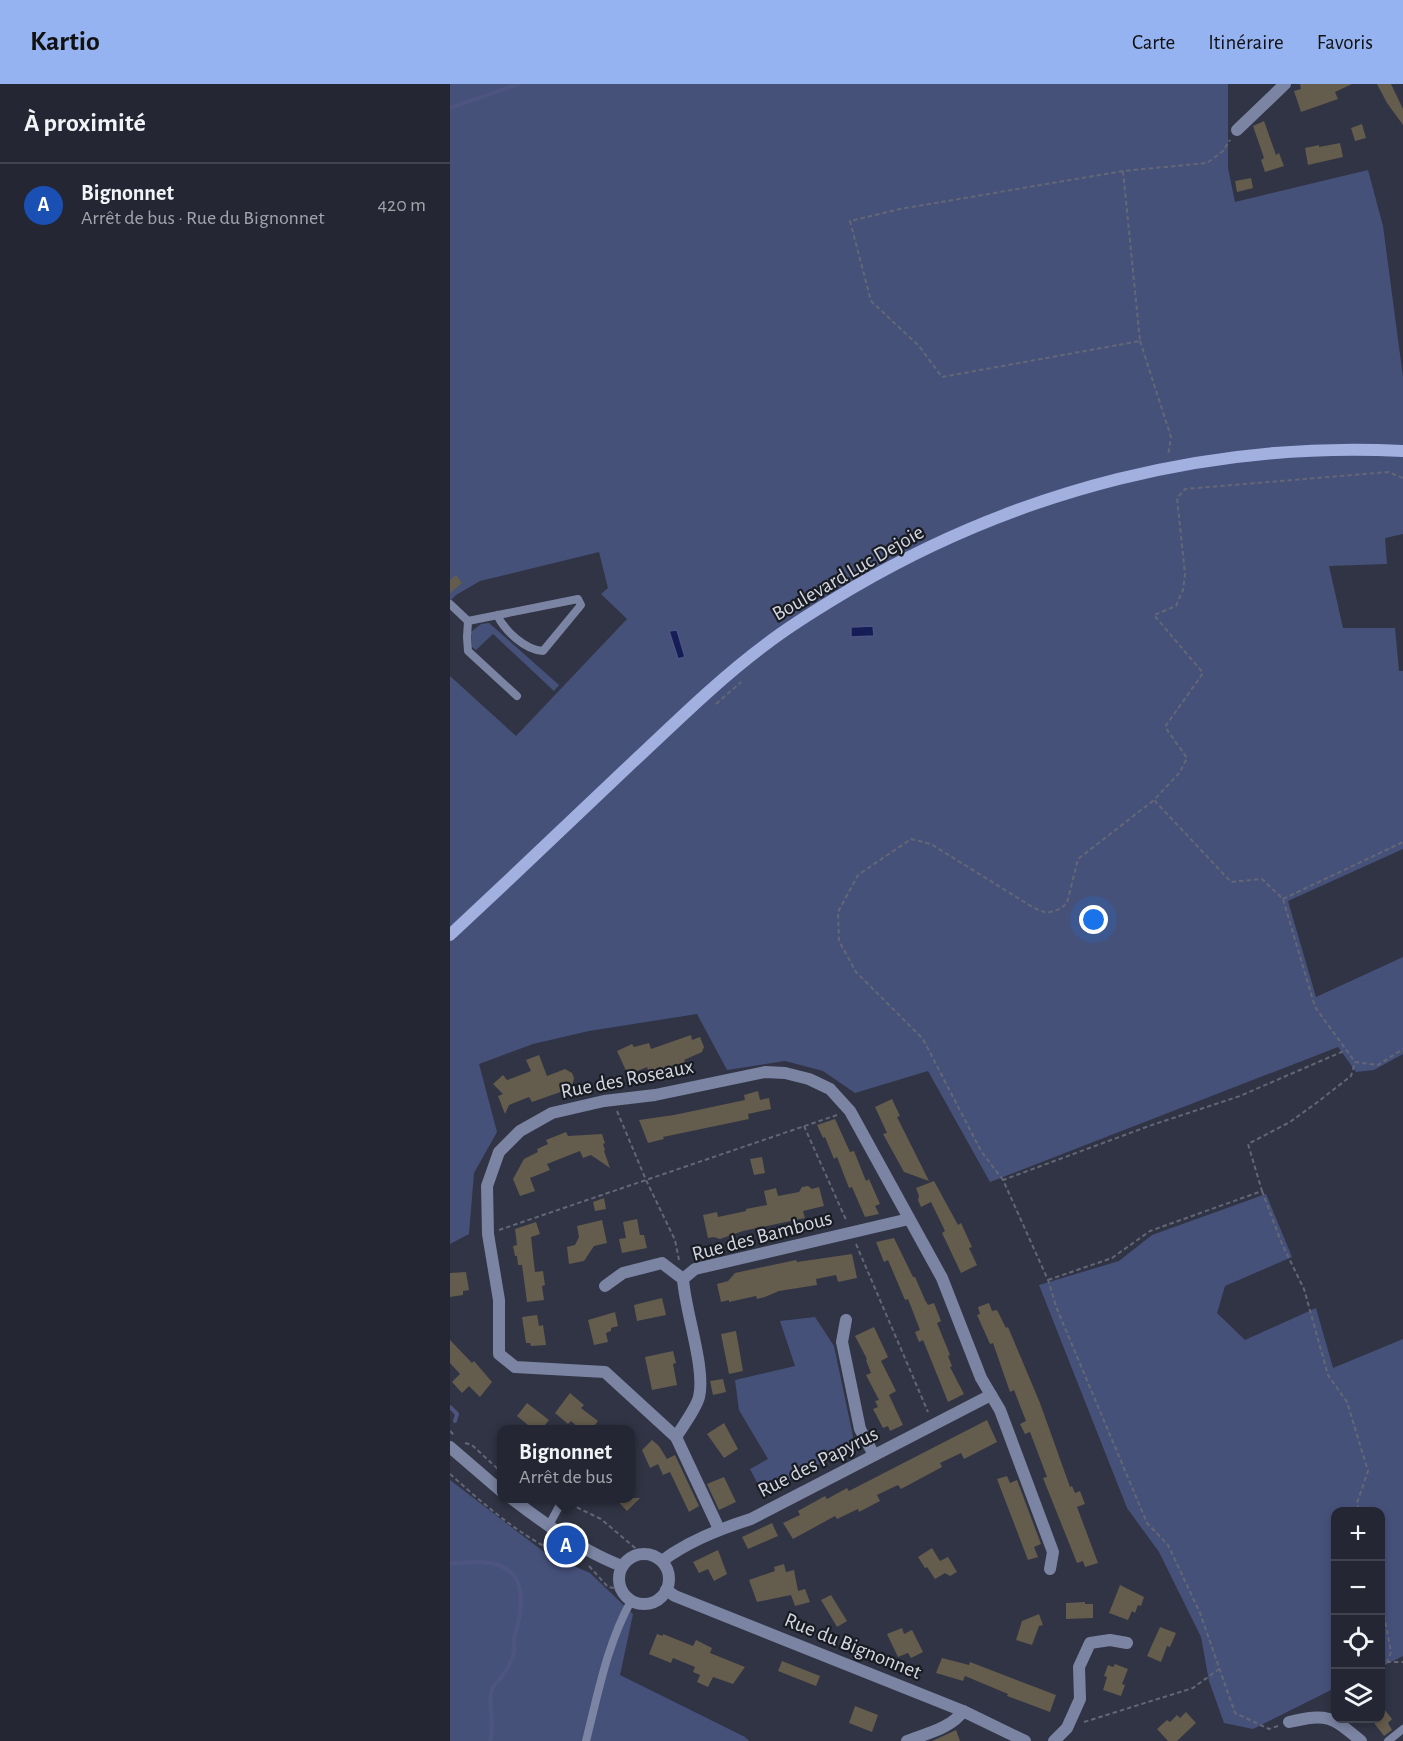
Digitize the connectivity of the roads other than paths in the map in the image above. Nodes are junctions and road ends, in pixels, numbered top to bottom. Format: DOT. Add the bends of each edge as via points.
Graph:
graph roads {
  1 [pos="1285,84"];
  2 [pos="1237,130"];
  3 [pos="1403,451"];
  4 [pos="450,604"];
  5 [pos="497,615"];
  6 [pos="468,621"];
  7 [pos="517,696"];
  8 [pos="450,935"];
  9 [pos="909,1219"];
  10 [pos="683,1279"];
  11 [pos="605,1287"];
  12 [pos="846,1320"];
  13 [pos="990,1395"];
  14 [pos="676,1437"];
  15 [pos="450,1447"];
  16 [pos="874,1455"];
  17 [pos="497,1488"];
  18 [pos="518,1503"];
  19 [pos="561,1503"];
  20 [pos="549,1525"];
  21 [pos="719,1529"];
  22 [pos="662,1561"];
  23 [pos="622,1566"];
  24 [pos="1050,1569"];
  25 [pos="666,1590"];
  26 [pos="631,1601"];
  27 [pos="1127,1643"];
  28 [pos="963,1711"];
  29 [pos="1289,1722"];
  30 [pos="1403,1729"];
  31 [pos="586,1741"];
  32 [pos="907,1741"];
  33 [pos="1025,1741"];
  34 [pos="1054,1741"];
  35 [pos="1361,1741"];
  36 [pos="1388,1741"];
  1 -- 2 [label="street"];
  3 -- 8 [label="main road, Boulevard Luc Dejoie" via="1338,449 1238,456 1100,483 1004,514 886,569 765,645 659,738"];
  4 -- 6 [label="lane"];
  5 -- 5 [label="lane" via="578,599 581,605 543,651 534,650 503,627"];
  5 -- 6 [label="lane"];
  6 -- 7 [label="lane" via="468,651"];
  9 -- 10 [label="street, Rue des Bambous" via="695,1269"];
  9 -- 13 [label="street, Rue des Roseaux" via="942,1278"];
  9 -- 14 [label="street, Rue des Roseaux" via="850,1111 830,1089 785,1072 765,1072 552,1113 520,1131 499,1152 487,1185 488,1234 499,1300 499,1354 515,1367 604,1372"];
  10 -- 11 [label="street" via="662,1263 623,1273"];
  10 -- 14 [label="street, Rue des Bambous" via="700,1369 699,1398"];
  12 -- 16 [label="street" via="842,1342 860,1429"];
  13 -- 16 [label="street, Rue des Papyrus"];
  13 -- 24 [label="street, Rue des Roseaux" via="1000,1410 1053,1552"];
  14 -- 21 [label="street, Rue des Roseaux"];
  15 -- 17 [label="street"];
  16 -- 21 [label="street, Rue des Papyrus" via="751,1519"];
  18 -- 20 [label="street"];
  19 -- 20 [label="lane"];
  20 -- 23 [label="street"];
  21 -- 22 [label="street, Rue des Papyrus"];
  22 -- 23 [label="street" via="641,1553"];
  22 -- 25 [label="street" via="669,1575"];
  23 -- 26 [label="street" via="618,1581"];
  25 -- 26 [label="street" via="647,1604"];
  25 -- 28 [label="street, Rue du Bignonnet"];
  26 -- 31 [label="lane" via="621,1618 604,1670"];
  27 -- 34 [label="street" via="1090,1643 1079,1667 1080,1699 1067,1728"];
  28 -- 32 [label="street" via="940,1728"];
  28 -- 33 [label="street, Rue du Bignonnet"];
  29 -- 35 [label="street" via="1314,1716 1332,1718"];
  30 -- 36 [label="lane"];
}
